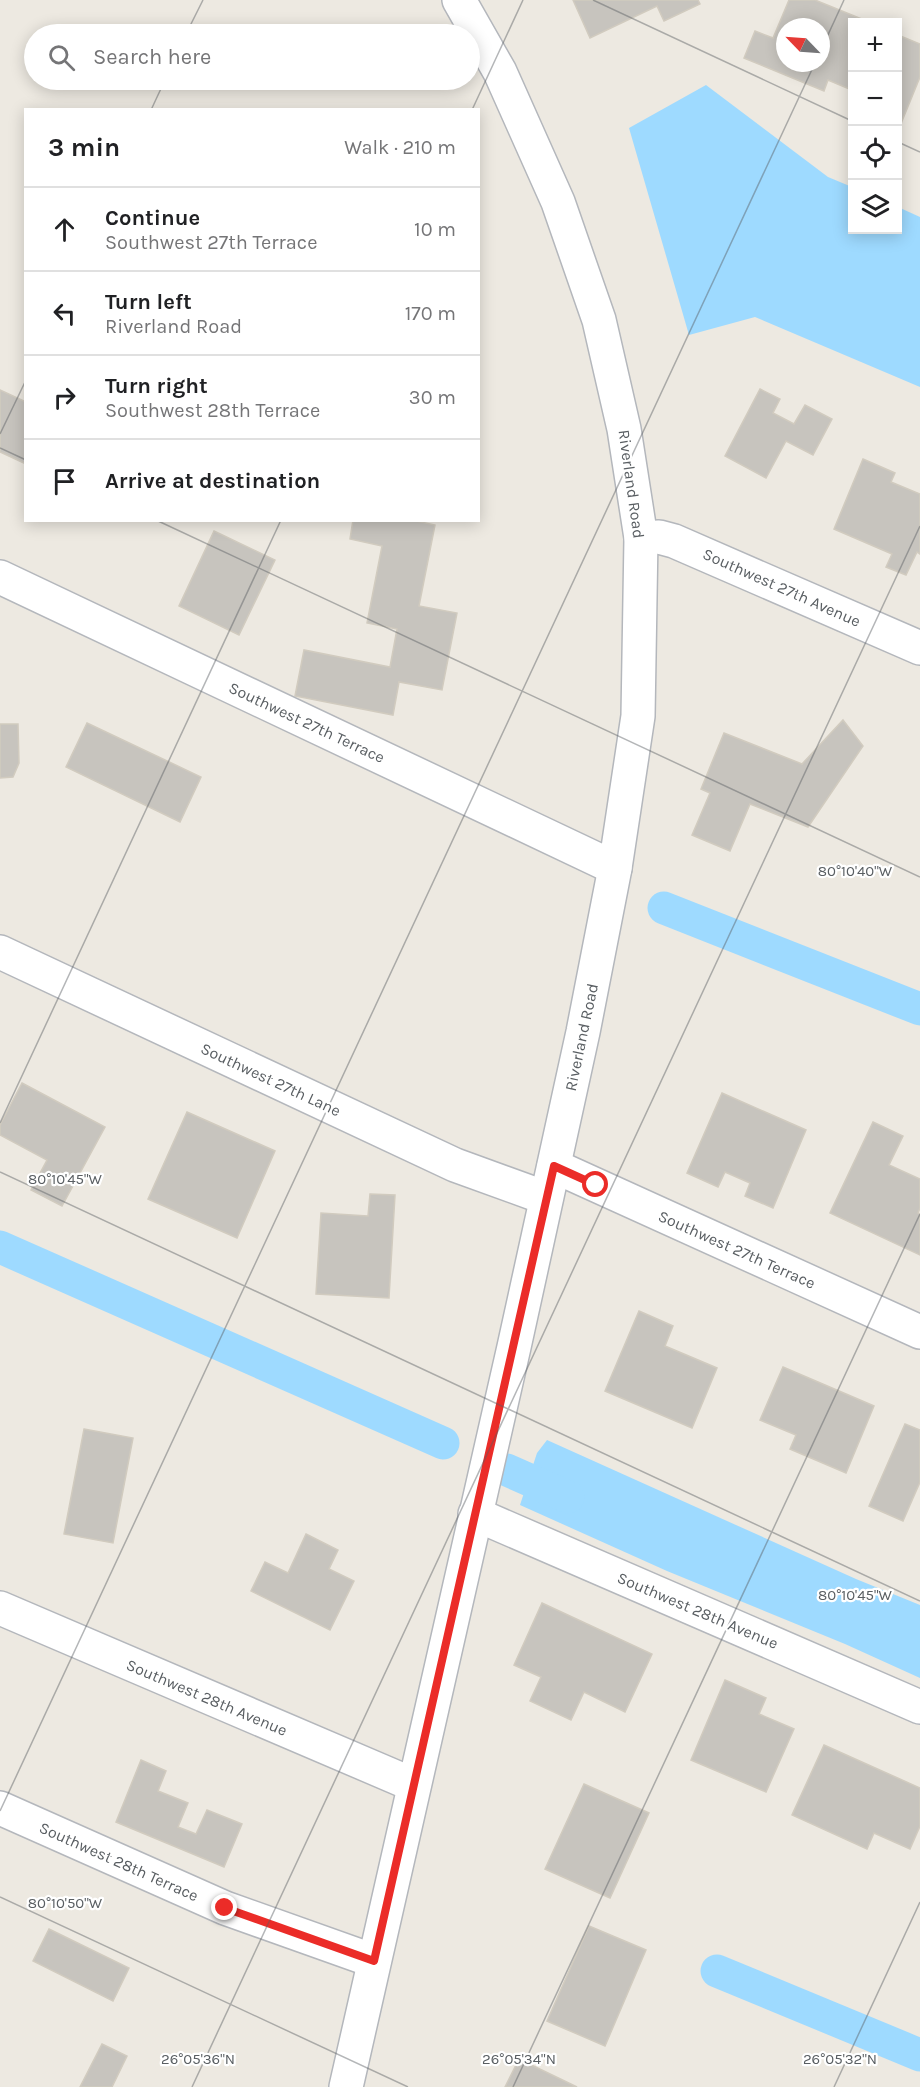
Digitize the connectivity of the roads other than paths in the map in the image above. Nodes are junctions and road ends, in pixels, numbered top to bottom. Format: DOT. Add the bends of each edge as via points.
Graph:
graph roads {
  1 [pos="459,0"];
  2 [pos="473,24"];
  3 [pos="480,37"];
  4 [pos="641,538"];
  5 [pos="0,577"];
  6 [pos="920,648"];
  7 [pos="615,868"];
  8 [pos="0,952"];
  9 [pos="554,1166"];
  10 [pos="546,1198"];
  11 [pos="920,1332"];
  12 [pos="475,1514"];
  13 [pos="0,1608"];
  14 [pos="920,1707"];
  15 [pos="414,1785"];
  16 [pos="0,1808"];
  17 [pos="374,1961"];
  18 [pos="346,2087"];
  1 -- 2 [label="street, Riverland Road"];
  3 -- 4 [label="street, Riverland Road" via="500,72 558,202 595,310 624,429"];
  4 -- 6 [label="street, Southwest 27th Avenue" via="674,541"];
  4 -- 7 [label="street, Riverland Road" via="638,716"];
  5 -- 7 [label="street, Southwest 27th Terrace"];
  7 -- 9 [label="street, Riverland Road"];
  8 -- 10 [label="street, Southwest 27th Lane" via="455,1165"];
  9 -- 10 [label="street, Riverland Road"];
  9 -- 11 [label="street, Southwest 27th Terrace"];
  10 -- 12 [label="street, Riverland Road"];
  12 -- 14 [label="street, Southwest 28th Avenue"];
  12 -- 15 [label="street, Riverland Road"];
  13 -- 15 [label="street, Southwest 28th Avenue"];
  15 -- 17 [label="street, Riverland Road"];
  16 -- 17 [label="street, Southwest 28th Terrace" via="225,1908"];
  17 -- 18 [label="street, Riverland Road"];
}
